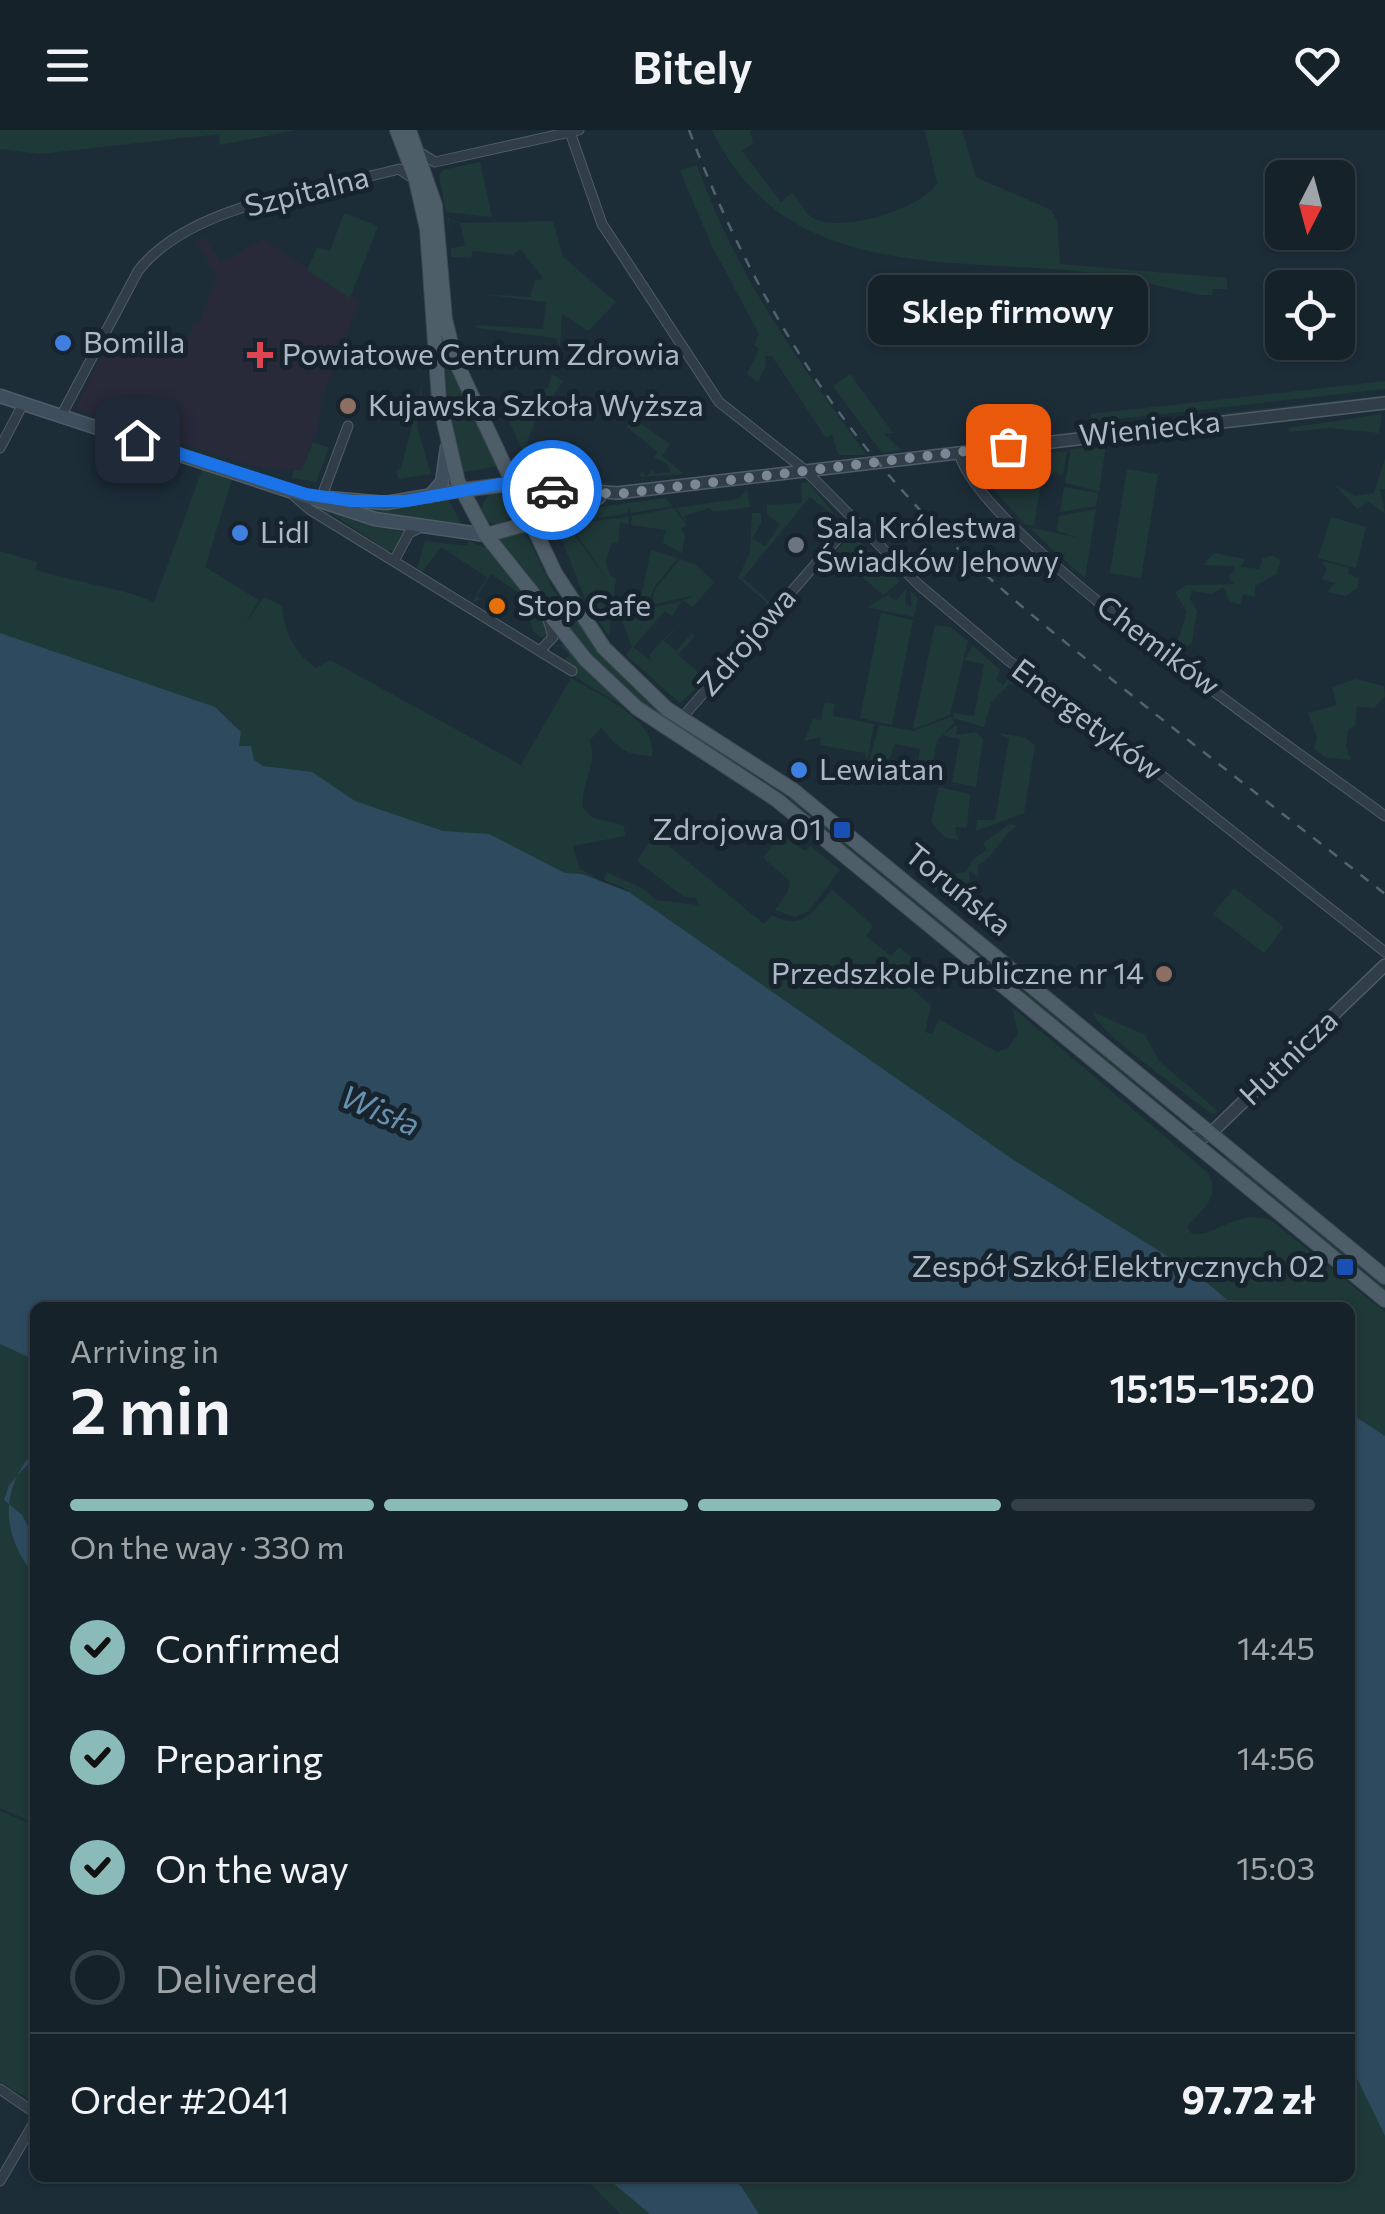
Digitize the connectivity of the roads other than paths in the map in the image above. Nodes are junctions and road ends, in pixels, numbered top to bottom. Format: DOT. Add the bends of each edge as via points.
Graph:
graph roads {
  1 [pos="397,130"];
  2 [pos="409,130"];
  3 [pos="575,131"];
  4 [pos="404,146"];
  5 [pos="419,152"];
  6 [pos="434,162"];
  7 [pos="399,170"];
  8 [pos="422,181"];
  9 [pos="0,396"];
  10 [pos="1385,403"];
  11 [pos="24,404"];
  12 [pos="61,416"];
  13 [pos="348,426"];
  14 [pos="448,447"];
  15 [pos="0,448"];
  16 [pos="959,452"];
  17 [pos="806,470"];
  18 [pos="512,484"];
  19 [pos="462,490"];
  20 [pos="299,493"];
  21 [pos="617,494"];
  22 [pos="428,498"];
  23 [pos="321,499"];
  24 [pos="853,521"];
  25 [pos="530,523"];
  26 [pos="421,527"];
  27 [pos="486,535"];
  28 [pos="394,561"];
  29 [pos="546,610"];
  30 [pos="551,640"];
  31 [pos="540,651"];
  32 [pos="586,660"];
  33 [pos="572,671"];
  34 [pos="1027,674"];
  35 [pos="1022,686"];
  36 [pos="681,719"];
  37 [pos="1385,816"];
  38 [pos="1385,952"];
  39 [pos="1385,964"];
  40 [pos="1211,1133"];
  41 [pos="1186,1137"];
  42 [pos="1385,1277"];
  43 [pos="1385,1300"];
  44 [pos="0,2089"];
  45 [pos="30,2110"];
  46 [pos="30,2129"];
  47 [pos="0,2180"];
  1 -- 4 [label="main road"];
  2 -- 5 [label="main road"];
  3 -- 6 [label="street"];
  3 -- 17 [label="street, Energetyków" via="602,224 713,395"];
  4 -- 7 [label="street"];
  4 -- 8 [label="main road"];
  5 -- 6 [label="street"];
  5 -- 8 [label="main road"];
  6 -- 8 [label="street"];
  7 -- 8 [label="street, Szpitalna"];
  7 -- 12 [label="street, Szpitalna" via="239,207 155,253 138,271"];
  8 -- 14 [label="main road, Toruńska"];
  8 -- 18 [label="main road, Toruńska" via="450,340"];
  9 -- 11 [label="main road"];
  10 -- 16 [label="street, Wieniecka"];
  11 -- 12 [label="main road"];
  11 -- 15 [label="street"];
  12 -- 20 [label="main road"];
  13 -- 23 [label="street"];
  14 -- 19 [label="main road, Toruńska"];
  14 -- 22 [label="main road" via="442,482"];
  16 -- 17 [label="street, Wieniecka"];
  16 -- 37 [label="street, Chemików" via="974,485 1056,568"];
  17 -- 21 [label="street, Wieniecka"];
  17 -- 24 [label="street, Energetyków"];
  18 -- 19 [label="main road"];
  18 -- 21 [label="street, Wieniecka"];
  18 -- 25 [label="main road, Toruńska"];
  19 -- 22 [label="main road"];
  19 -- 27 [label="main road, Toruńska"];
  20 -- 23 [label="main road"];
  20 -- 28 [label="street" via="292,496"];
  21 -- 25 [label="street, Wieniecka"];
  22 -- 23 [label="main road"];
  23 -- 26 [label="main road"];
  24 -- 34 [label="street, Energetyków"];
  24 -- 36 [label="street, Zdrojowa"];
  25 -- 27 [label="main road"];
  25 -- 36 [label="main road, Toruńska" via="594,635 633,680"];
  26 -- 27 [label="main road"];
  26 -- 28 [label="street" via="409,533"];
  27 -- 29 [label="main road, Toruńska"];
  28 -- 31 [label="street"];
  29 -- 30 [label="street, Toruńska"];
  29 -- 32 [label="main road, Toruńska"];
  30 -- 31 [label="street"];
  30 -- 32 [label="street" via="563,641"];
  31 -- 33 [label="street"];
  32 -- 41 [label="main road, Toruńska" via="636,708 776,800"];
  34 -- 35 [label="street"];
  34 -- 38 [label="street, Energetyków"];
  36 -- 40 [label="main road, Toruńska" via="793,790"];
  39 -- 40 [label="street, Hutnicza"];
  40 -- 41 [label="street"];
  40 -- 42 [label="main road, Toruńska"];
  41 -- 43 [label="main road, Toruńska"];
  44 -- 45 [label="street"];
  46 -- 47 [label="street"];
}
